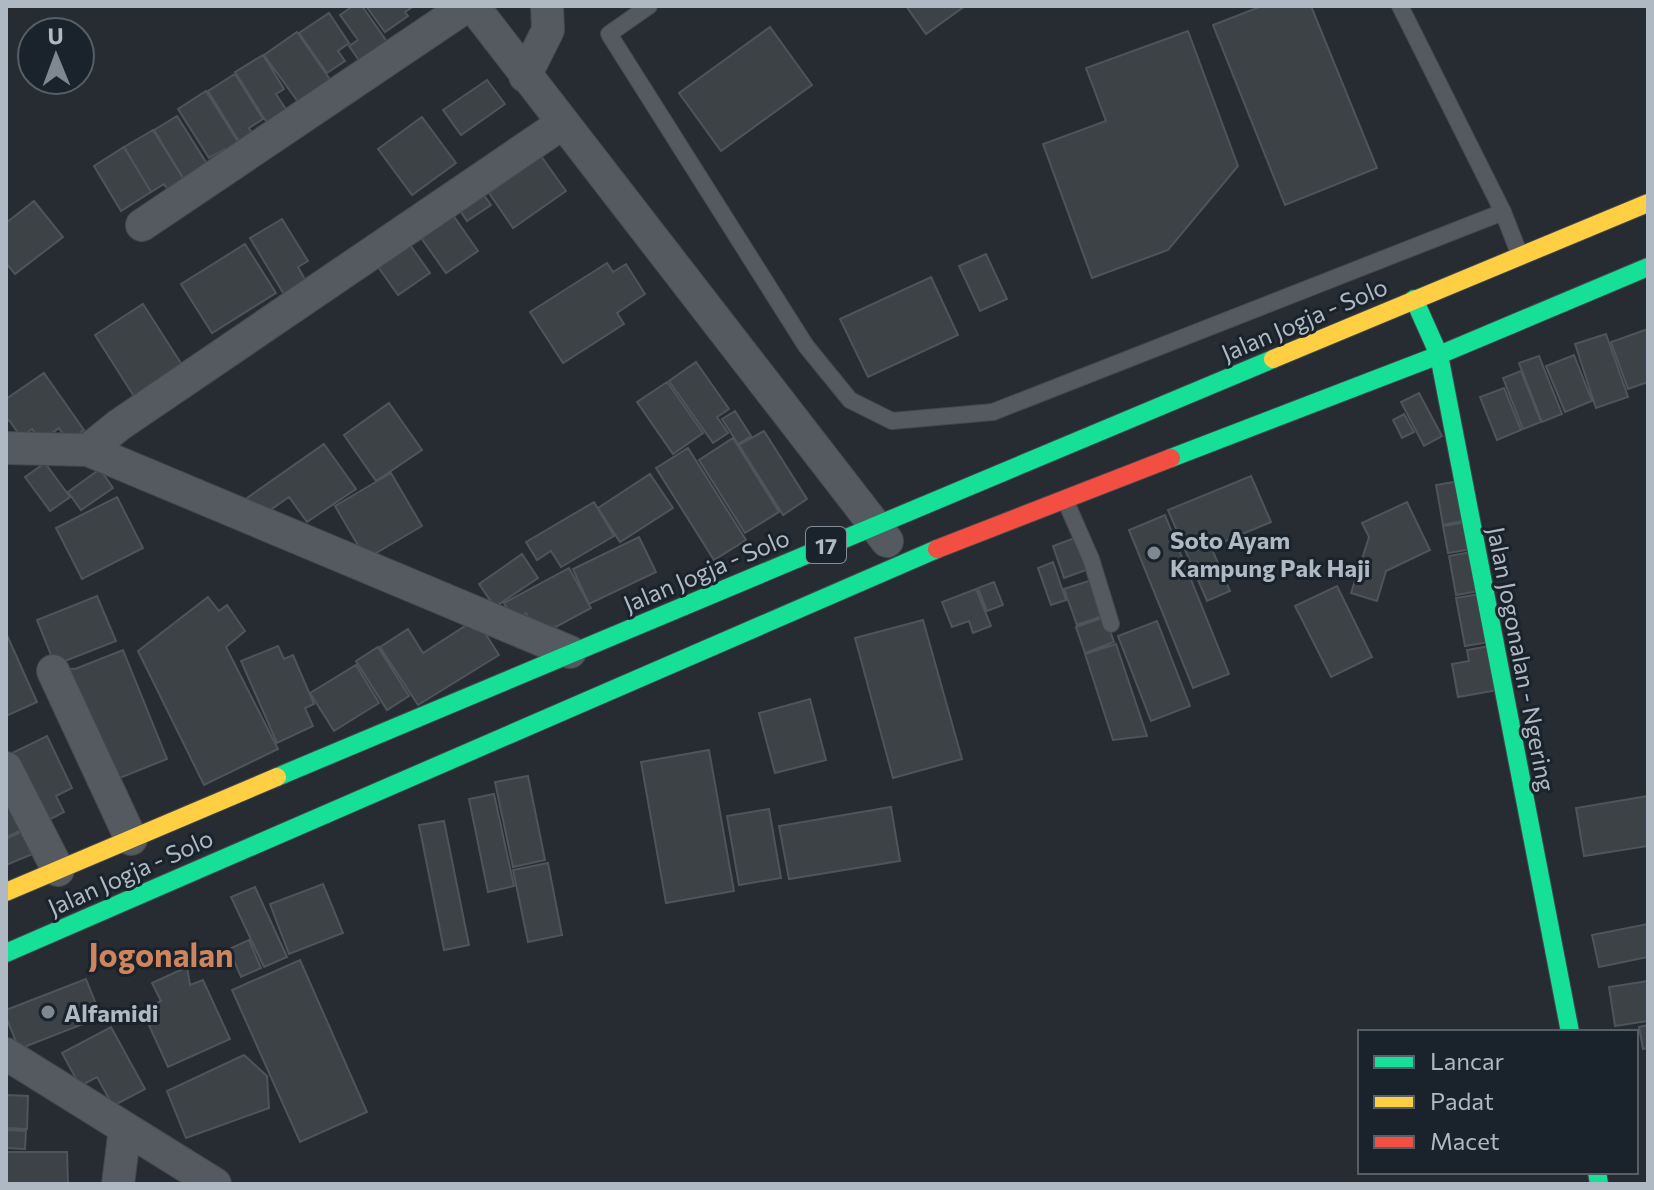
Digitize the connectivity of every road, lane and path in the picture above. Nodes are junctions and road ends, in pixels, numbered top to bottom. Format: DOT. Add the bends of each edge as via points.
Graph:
graph roads {
  1 [pos="470,6"];
  2 [pos="547,6"];
  3 [pos="649,6"];
  4 [pos="1400,6"];
  5 [pos="525,76"];
  6 [pos="563,123"];
  7 [pos="1648,203"];
  8 [pos="1503,212"];
  9 [pos="142,225"];
  10 [pos="1520,257"];
  11 [pos="1648,267"];
  12 [pos="1414,299"];
  13 [pos="1439,355"];
  14 [pos="6,448"];
  15 [pos="88,450"];
  16 [pos="1064,497"];
  17 [pos="875,525"];
  18 [pos="902,562"];
  19 [pos="1111,624"];
  20 [pos="570,652"];
  21 [pos="53,671"];
  22 [pos="6,768"];
  23 [pos="131,839"];
  24 [pos="58,870"];
  25 [pos="6,892"];
  26 [pos="6,953"];
  27 [pos="1570,1030"];
  28 [pos="6,1054"];
  29 [pos="125,1128"];
  30 [pos="118,1184"];
  31 [pos="215,1184"];
  1 -- 5 [label="street"];
  1 -- 9 [label="street"];
  2 -- 5 [label="street" via="548,30"];
  3 -- 8 [label="lane" via="609,34 806,346 850,400 892,421 993,412"];
  4 -- 8 [label="lane"];
  5 -- 6 [label="street"];
  6 -- 15 [label="street"];
  6 -- 17 [label="street"];
  7 -- 10 [label="main road, Jalan Jogja - Solo / 17"];
  8 -- 10 [label="lane"];
  10 -- 12 [label="main road, Jalan Jogja - Solo / 17"];
  11 -- 13 [label="main road, Jalan Jogja - Solo / 17"];
  12 -- 13 [label="main road, Jalan Jogonalan - Ngering"];
  12 -- 17 [label="main road, Jalan Jogja - Solo / 17"];
  13 -- 16 [label="main road, Jalan Jogja - Solo / 17"];
  13 -- 27 [label="main road, Jalan Jogonalan - Ngering"];
  14 -- 15 [label="street"];
  15 -- 20 [label="street"];
  16 -- 18 [label="main road, Jalan Jogja - Solo / 17"];
  16 -- 19 [label="lane"];
  17 -- 18 [label="street"];
  17 -- 20 [label="main road, Jalan Jogja - Solo / 17"];
  18 -- 26 [label="main road, Jalan Jogja - Solo / 17"];
  20 -- 23 [label="main road, Jalan Jogja - Solo / 17"];
  21 -- 23 [label="street"];
  22 -- 24 [label="street"];
  23 -- 24 [label="main road, Jalan Jogja - Solo / 17"];
  24 -- 25 [label="main road, Jalan Jogja - Solo / 17"];
  28 -- 29 [label="street"];
  29 -- 30 [label="street"];
  29 -- 31 [label="street"];
}
